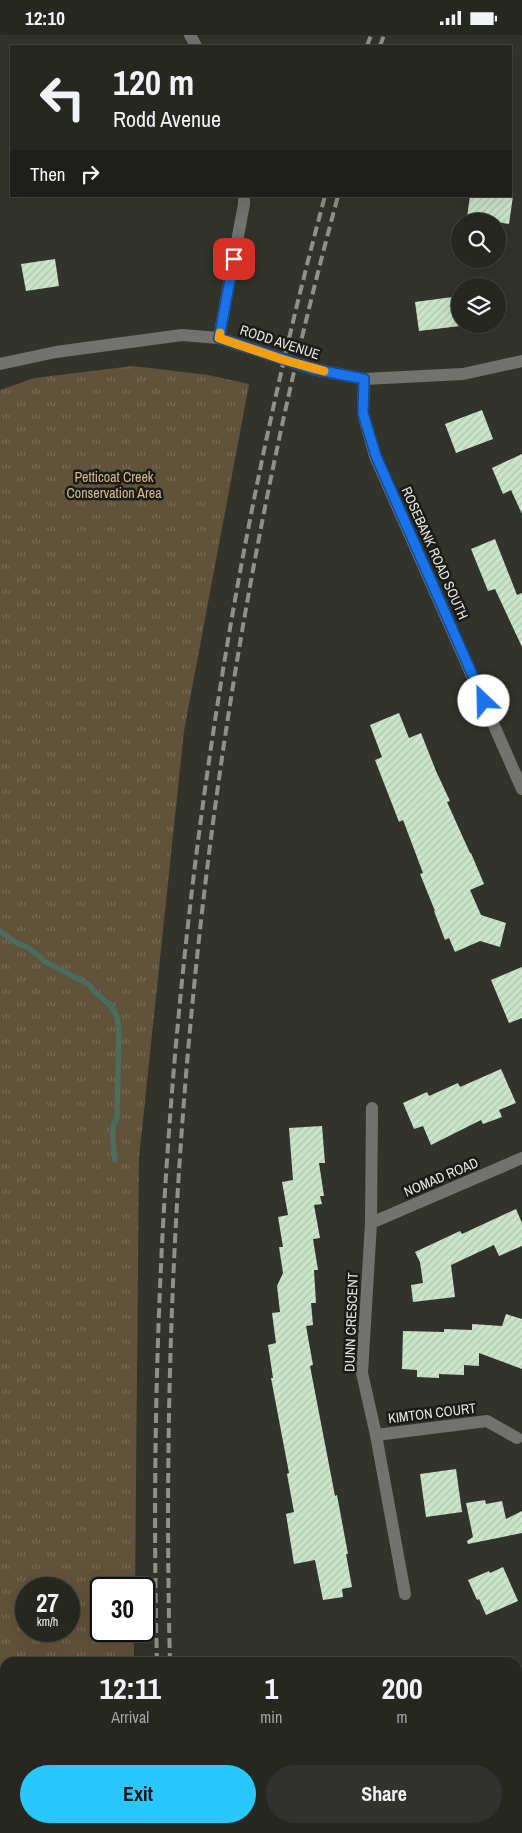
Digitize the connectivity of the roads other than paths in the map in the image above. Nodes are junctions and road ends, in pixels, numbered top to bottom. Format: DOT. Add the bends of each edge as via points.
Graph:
graph roads {
  1 [pos="244,197"];
  2 [pos="219,338"];
  3 [pos="522,361"];
  4 [pos="0,364"];
  5 [pos="364,379"];
  6 [pos="522,789"];
  7 [pos="372,1108"];
  8 [pos="522,1158"];
  9 [pos="371,1223"];
  10 [pos="376,1435"];
  11 [pos="517,1438"];
  12 [pos="405,1594"];
  1 -- 2 [label="street"];
  2 -- 4 [label="street, RODD AVENUE" via="182,335 56,352"];
  2 -- 5 [label="street, RODD AVENUE" via="313,369"];
  3 -- 5 [label="street, RODD AVENUE" via="463,374"];
  5 -- 6 [label="street, ROSEBANK ROAD SOUTH" via="363,413 376,456"];
  7 -- 9 [label="street, DUNN CRESCENT"];
  8 -- 9 [label="street, NOMAD ROAD"];
  9 -- 10 [label="street, DUNN CRESCENT" via="362,1373"];
  10 -- 11 [label="street, KIMTON COURT" via="487,1421"];
  10 -- 12 [label="street, DUNN CRESCENT"];
}
